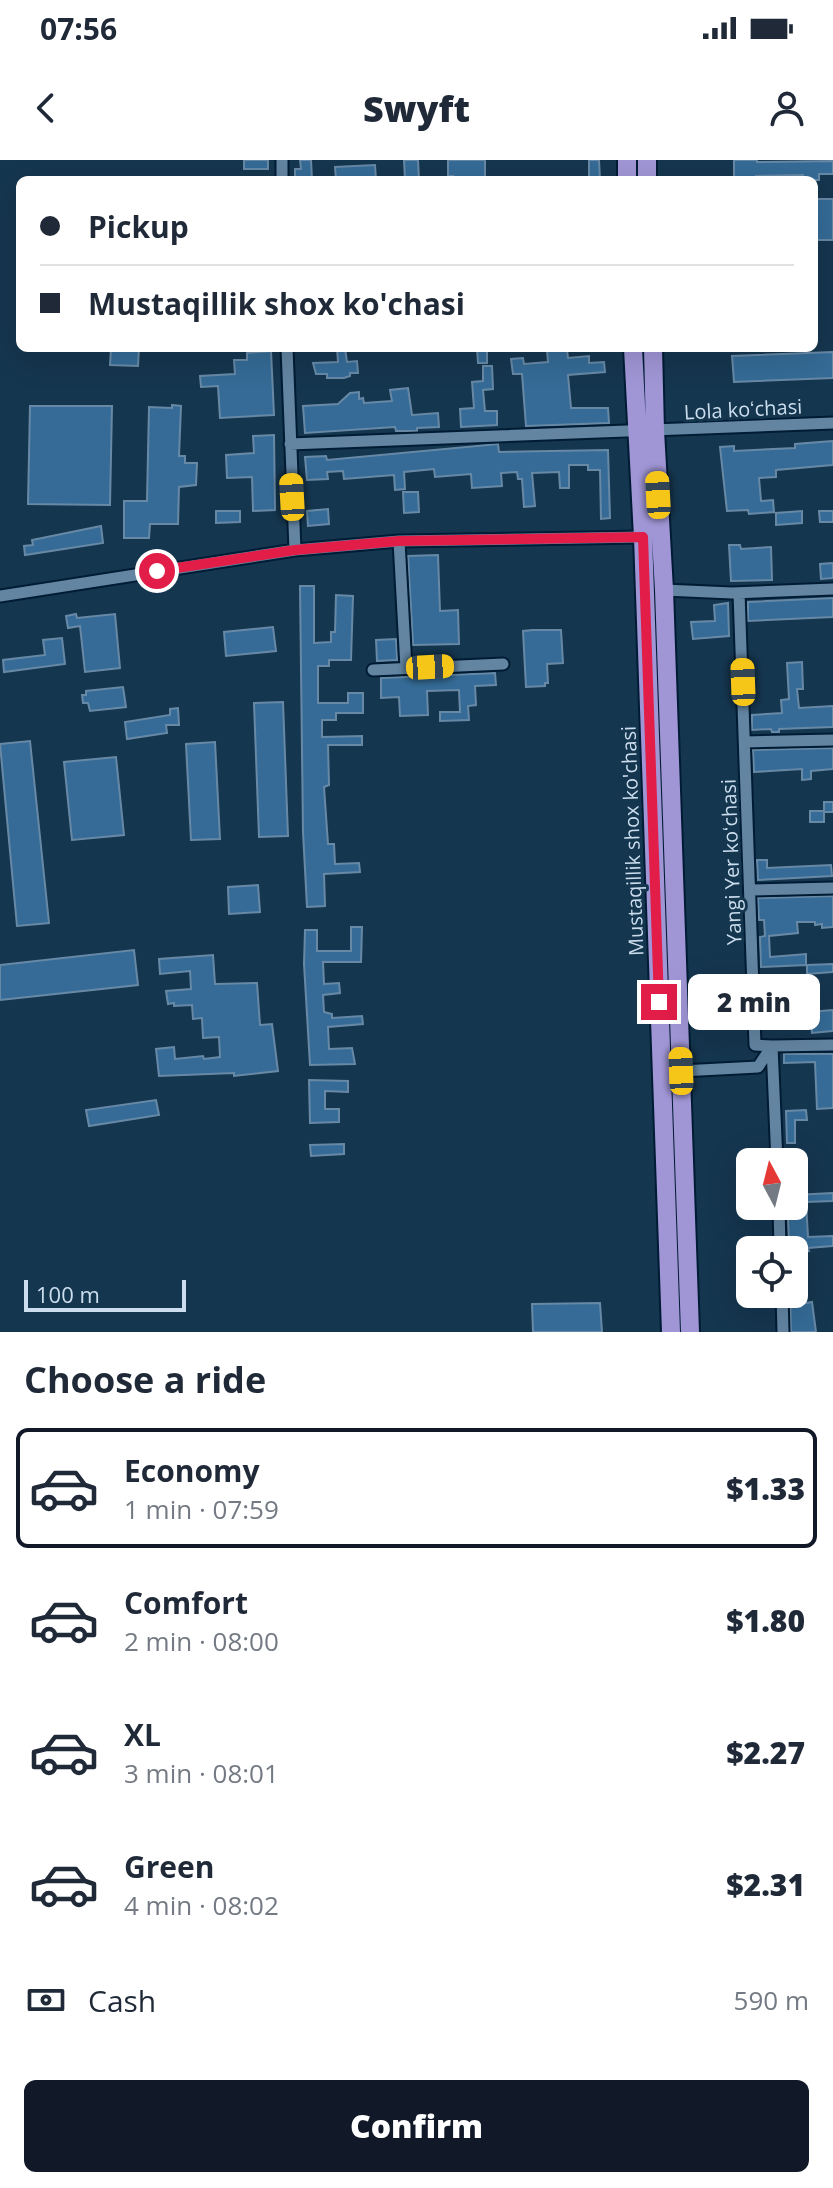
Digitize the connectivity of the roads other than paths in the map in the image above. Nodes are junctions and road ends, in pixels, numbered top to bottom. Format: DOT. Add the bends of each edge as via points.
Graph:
graph roads {
  1 [pos="287,352"];
  2 [pos="634,352"];
  3 [pos="653,352"];
  4 [pos="833,423"];
  5 [pos="645,432"];
  6 [pos="290,444"];
  7 [pos="643,537"];
  8 [pos="399,541"];
  9 [pos="295,550"];
  10 [pos="833,589"];
  11 [pos="664,590"];
  12 [pos="739,593"];
  13 [pos="0,596"];
  14 [pos="503,664"];
  15 [pos="406,668"];
  16 [pos="373,670"];
  17 [pos="833,740"];
  18 [pos="745,742"];
  19 [pos="675,883"];
  20 [pos="655,884"];
  21 [pos="833,888"];
  22 [pos="751,890"];
  23 [pos="833,1045"];
  24 [pos="772,1046"];
  25 [pos="681,1071"];
  26 [pos="776,1148"];
  27 [pos="782,1308"];
  28 [pos="671,1332"];
  29 [pos="690,1332"];
  30 [pos="783,1332"];
  1 -- 6 [label="street"];
  2 -- 5 [label="main road, Mustaqillik shox ko'chasi"];
  3 -- 5 [label="main road, Mustaqillik shox ko'chasi"];
  4 -- 5 [label="street, Lola koʻchasi"];
  5 -- 6 [label="street, Lola koʻchasi"];
  5 -- 7 [label="main road, Mustaqillik shox ko'chasi"];
  5 -- 11 [label="main road, Mustaqillik shox ko'chasi"];
  6 -- 9 [label="street"];
  7 -- 8 [label="street"];
  7 -- 20 [label="main road, Mustaqillik shox ko'chasi"];
  8 -- 9 [label="street"];
  8 -- 15 [label="street"];
  9 -- 13 [label="street"];
  10 -- 12 [label="street"];
  11 -- 12 [label="street"];
  11 -- 19 [label="main road, Mustaqillik shox ko'chasi"];
  12 -- 18 [label="street, Yangi Yer koʻchasi"];
  14 -- 15 [label="street"];
  15 -- 16 [label="street"];
  17 -- 18 [label="street"];
  18 -- 22 [label="street, Yangi Yer koʻchasi"];
  19 -- 20 [label="main road"];
  19 -- 25 [label="main road, Mustaqillik shox ko'chasi"];
  20 -- 28 [label="main road, Mustaqillik shox ko'chasi"];
  21 -- 22 [label="street"];
  22 -- 24 [label="street, Yangi Yer koʻchasi" via="755,1045"];
  23 -- 24 [label="street"];
  24 -- 25 [label="street" via="758,1067"];
  24 -- 26 [label="street"];
  25 -- 29 [label="main road, Mustaqillik shox ko'chasi"];
  27 -- 30 [label="street"];
}
